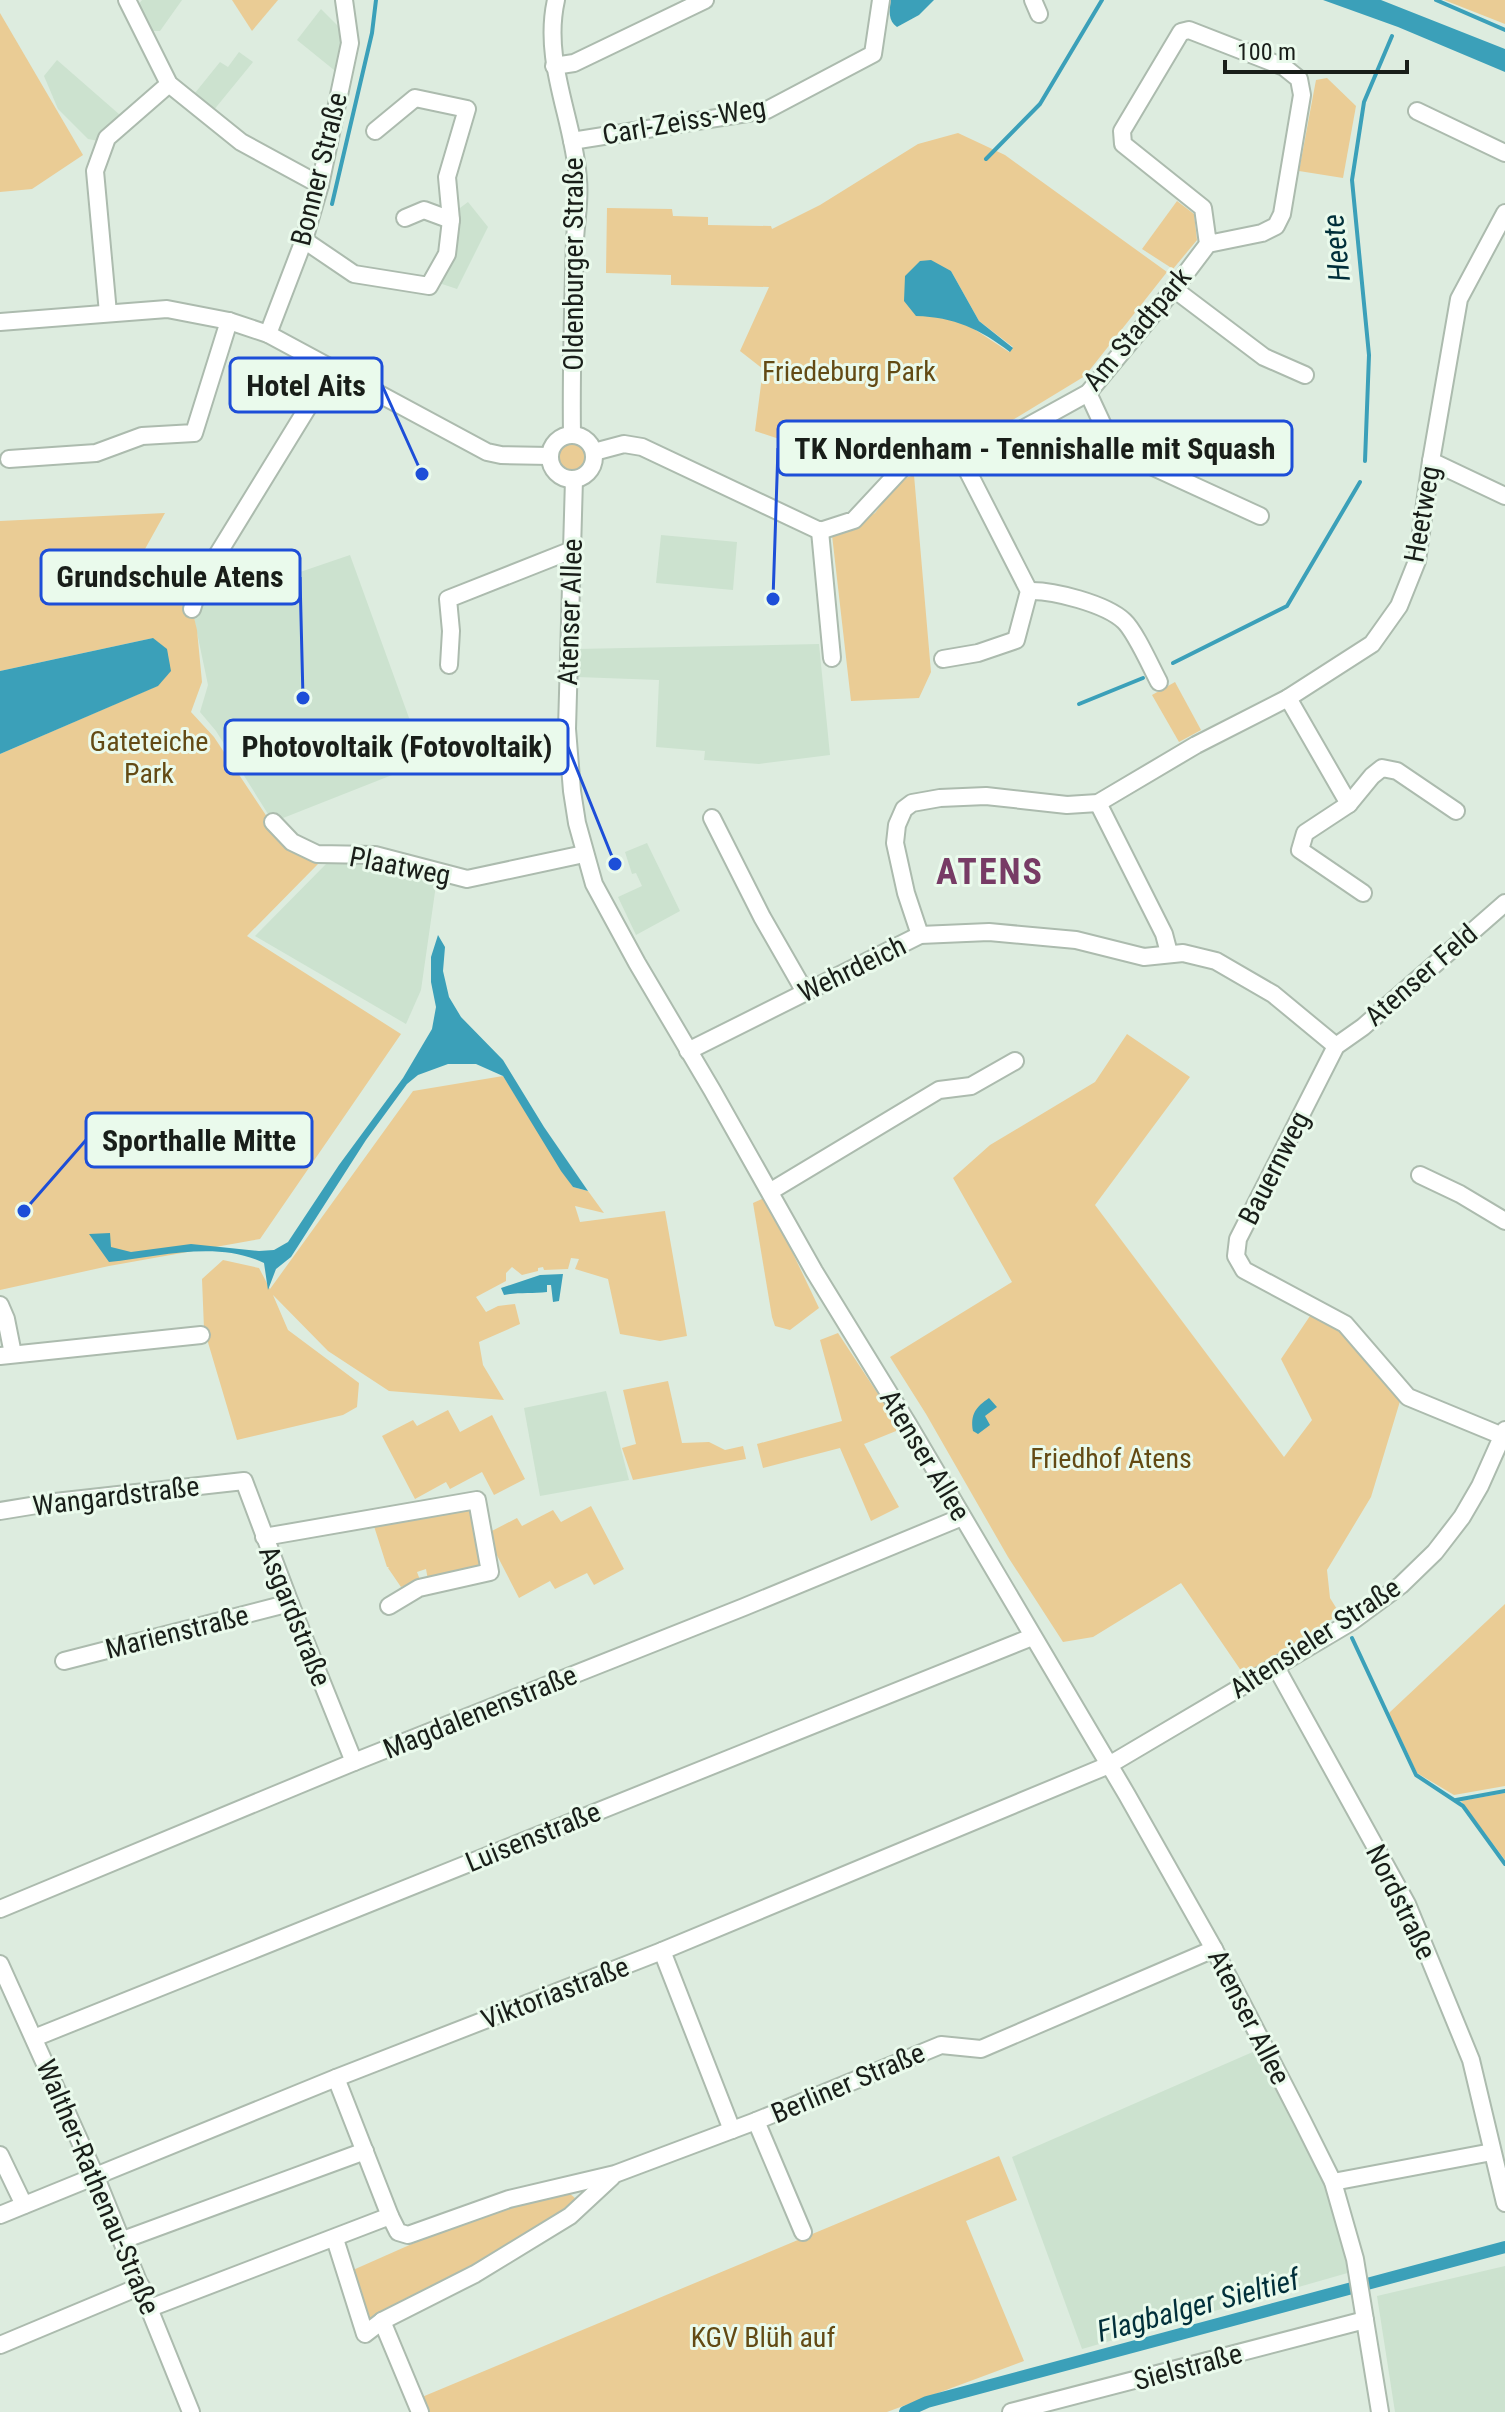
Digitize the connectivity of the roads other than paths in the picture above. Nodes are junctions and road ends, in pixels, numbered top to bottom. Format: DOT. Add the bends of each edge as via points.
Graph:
graph roads {
  1 [pos="127,0"];
  2 [pos="344,0"];
  3 [pos="556,0"];
  4 [pos="705,0"];
  5 [pos="881,0"];
  6 [pos="554,66"];
  7 [pos="169,84"];
  8 [pos="1417,111"];
  9 [pos="375,131"];
  10 [pos="572,141"];
  11 [pos="1505,153"];
  12 [pos="320,185"];
  13 [pos="1505,213"];
  14 [pos="405,218"];
  15 [pos="451,220"];
  16 [pos="304,240"];
  17 [pos="1208,244"];
  18 [pos="1174,289"];
  19 [pos="108,313"];
  20 [pos="229,321"];
  21 [pos="0,322"];
  22 [pos="268,334"];
  23 [pos="332,368"];
  24 [pos="1305,375"];
  25 [pos="1088,393"];
  26 [pos="572,435"];
  27 [pos="594,452"];
  28 [pos="550,456"];
  29 [pos="9,459"];
  30 [pos="1431,461"];
  31 [pos="963,462"];
  32 [pos="574,479"];
  33 [pos="1505,496"];
  34 [pos="1260,516"];
  35 [pos="820,531"];
  36 [pos="572,550"];
  37 [pos="1029,591"];
  38 [pos="192,609"];
  39 [pos="832,658"];
  40 [pos="943,659"];
  41 [pos="449,665"];
  42 [pos="1159,682"];
  43 [pos="1288,698"];
  44 [pos="1098,803"];
  45 [pos="1349,804"];
  46 [pos="1456,811"];
  47 [pos="712,818"];
  48 [pos="273,822"];
  49 [pos="584,854"];
  50 [pos="1363,893"];
  51 [pos="1505,903"];
  52 [pos="920,935"];
  53 [pos="1169,953"];
  54 [pos="805,992"];
  55 [pos="1336,1046"];
  56 [pos="688,1051"];
  57 [pos="1015,1061"];
  58 [pos="1420,1175"];
  59 [pos="771,1191"];
  60 [pos="1505,1221"];
  61 [pos="0,1305"];
  62 [pos="201,1335"];
  63 [pos="6,1355"];
  64 [pos="1504,1434"];
  65 [pos="232,1481"];
  66 [pos="0,1511"];
  67 [pos="962,1517"];
  68 [pos="264,1537"];
  69 [pos="290,1603"];
  70 [pos="389,1606"];
  71 [pos="1032,1637"];
  72 [pos="64,1661"];
  73 [pos="1276,1667"];
  74 [pos="354,1762"];
  75 [pos="1109,1765"];
  76 [pos="0,1909"];
  77 [pos="1214,1949"];
  78 [pos="662,1951"];
  79 [pos="0,1964"];
  80 [pos="34,2038"];
  81 [pos="336,2078"];
  82 [pos="756,2121"];
  83 [pos="732,2130"];
  84 [pos="365,2151"];
  85 [pos="1492,2152"];
  86 [pos="0,2155"];
  87 [pos="1505,2165"];
  88 [pos="615,2174"];
  89 [pos="95,2175"];
  90 [pos="1333,2182"];
  91 [pos="1505,2203"];
  92 [pos="24,2205"];
  93 [pos="0,2215"];
  94 [pos="390,2216"];
  95 [pos="803,2232"];
  96 [pos="335,2239"];
  97 [pos="123,2240"];
  98 [pos="141,2286"];
  99 [pos="150,2308"];
  100 [pos="1364,2312"];
  101 [pos="382,2321"];
  102 [pos="0,2345"];
  103 [pos="1068,2405"];
  104 [pos="191,2412"];
  105 [pos="420,2412"];
  106 [pos="1011,2412"];
  107 [pos="1380,2412"];
  1 -- 7 [label="street"];
  2 -- 12 [label="street, Bonner Straße" via="350,43"];
  3 -- 6 [label="street, Oldenburger Straße"];
  4 -- 6 [label="street" via="574,63"];
  5 -- 10 [label="street, Carl-Zeiss-Weg" via="873,54 767,110"];
  6 -- 10 [label="street, Oldenburger Straße"];
  7 -- 12 [label="street" via="241,142"];
  7 -- 19 [label="street" via="107,138 95,171"];
  8 -- 11 [label="street"];
  9 -- 15 [label="street" via="415,98 467,109 447,177"];
  10 -- 26 [label="street, Oldenburger Straße" via="579,184"];
  12 -- 16 [label="street, Bonner Straße"];
  13 -- 30 [label="street, Heetweg" via="1459,299"];
  14 -- 15 [label="street" via="424,210"];
  15 -- 16 [label="street" via="447,254 429,286 354,274"];
  16 -- 22 [label="street, Bonner Straße"];
  17 -- 17 [label="street, Am Stadtpark" via="1276,226 1302,95 1299,79 1284,67 1189,30 1176,39 1132,113 1122,131 1123,144 1203,208"];
  17 -- 18 [label="street, Am Stadtpark"];
  18 -- 24 [label="street" via="1264,357"];
  18 -- 25 [label="street, Am Stadtpark"];
  19 -- 20 [label="street" via="167,309"];
  19 -- 21 [label="street"];
  20 -- 22 [label="street"];
  20 -- 29 [label="street" via="194,433 142,436 96,453"];
  22 -- 23 [label="street"];
  23 -- 28 [label="street" via="487,452"];
  23 -- 38 [label="street" via="200,583"];
  25 -- 31 [label="street, Am Stadtpark"];
  25 -- 34 [label="street" via="1114,449"];
  26 -- 27 [label="street" via="586,440"];
  26 -- 28 [label="street" via="557,441"];
  27 -- 32 [label="street" via="589,471"];
  27 -- 35 [label="street" via="624,444 642,447"];
  28 -- 32 [label="street" via="558,475"];
  30 -- 33 [label="street"];
  30 -- 43 [label="street, Heetweg" via="1417,561 1399,606 1372,644"];
  31 -- 35 [label="street, Am Stadtpark" via="908,462 854,520"];
  31 -- 37 [label="street"];
  32 -- 36 [label="street, Atenser Allee"];
  35 -- 39 [label="street"];
  36 -- 41 [label="street" via="448,599"];
  36 -- 49 [label="street, Atenser Allee" via="567,729"];
  37 -- 40 [label="street" via="1016,640"];
  37 -- 42 [label="street" via="1101,607 1125,622"];
  43 -- 44 [label="street, Heetweg"];
  43 -- 45 [label="street"];
  44 -- 52 [label="street" via="986,796 912,803 897,825 895,843"];
  44 -- 53 [label="street"];
  45 -- 46 [label="street" via="1382,768 1397,771"];
  45 -- 50 [label="street" via="1305,833 1300,850"];
  47 -- 54 [label="street"];
  48 -- 49 [label="street, Plaatweg" via="292,842 317,854 375,855 467,879"];
  49 -- 56 [label="street, Atenser Allee" via="594,884"];
  51 -- 55 [label="street, Atenser Feld"];
  52 -- 53 [label="street, Wehrdeich" via="989,932 1076,940 1144,957"];
  52 -- 54 [label="street, Wehrdeich"];
  53 -- 55 [label="street" via="1216,961 1273,994"];
  54 -- 56 [label="street, Wehrdeich"];
  55 -- 64 [label="street, Bauernweg" via="1238,1239 1236,1256 1244,1270 1345,1324 1408,1397"];
  56 -- 59 [label="street, Atenser Allee"];
  57 -- 59 [label="street" via="971,1086 939,1090"];
  58 -- 60 [label="street"];
  59 -- 67 [label="street, Atenser Allee"];
  61 -- 63 [label="street" via="6,1319"];
  62 -- 63 [label="street"];
  64 -- 73 [label="street, Altensieler Straße" via="1462,1517 1435,1552 1351,1622"];
  65 -- 66 [label="street, Wangardstraße"];
  65 -- 68 [label="street, Asgardstraße" via="244,1481"];
  67 -- 71 [label="street, Atenser Allee"];
  67 -- 74 [label="street, Magdalenenstraße"];
  68 -- 69 [label="street, Asgardstraße"];
  68 -- 70 [label="street" via="477,1500 490,1572 419,1588"];
  69 -- 72 [label="street, Marienstraße"];
  69 -- 74 [label="street, Asgardstraße"];
  71 -- 75 [label="street, Atenser Allee"];
  71 -- 80 [label="street, Luisenstraße"];
  73 -- 75 [label="street, Altensieler Straße"];
  73 -- 85 [label="street, Nordstraße" via="1407,1904 1471,2060"];
  74 -- 76 [label="street, Magdalenenstraße"];
  75 -- 77 [label="street, Atenser Allee"];
  75 -- 78 [label="street, Viktoriastraße"];
  77 -- 82 [label="street, Berliner Straße" via="981,2049 941,2045"];
  77 -- 90 [label="street, Atenser Allee"];
  78 -- 81 [label="street, Viktoriastraße"];
  78 -- 83 [label="street"];
  79 -- 80 [label="street, Walther-Rathenau-Straße"];
  80 -- 89 [label="street, Walther-Rathenau-Straße"];
  81 -- 84 [label="street"];
  81 -- 89 [label="street, Viktoriastraße"];
  82 -- 83 [label="street, Berliner Straße"];
  82 -- 95 [label="street"];
  83 -- 88 [label="street, Berliner Straße"];
  84 -- 94 [label="street"];
  84 -- 97 [label="street"];
  85 -- 87 [label="street"];
  85 -- 90 [label="street"];
  85 -- 91 [label="street, Nordstraße"];
  86 -- 92 [label="street"];
  88 -- 94 [label="street, Berliner Straße" via="509,2199 408,2235 398,2232"];
  88 -- 101 [label="street, Berliner Straße" via="570,2216 475,2274"];
  89 -- 92 [label="street, Viktoriastraße"];
  89 -- 97 [label="street, Walther-Rathenau-Straße"];
  90 -- 100 [label="street, Atenser Allee"];
  92 -- 93 [label="street, Viktoriastraße"];
  94 -- 96 [label="street"];
  96 -- 99 [label="street"];
  96 -- 101 [label="street" via="365,2334"];
  97 -- 98 [label="street, Walther-Rathenau-Straße"];
  98 -- 99 [label="street, Walther-Rathenau-Straße"];
  98 -- 102 [label="street"];
  99 -- 104 [label="street, Walther-Rathenau-Straße"];
  100 -- 103 [label="street, Sielstraße"];
  100 -- 107 [label="street, Atenser Allee"];
  101 -- 105 [label="street"];
  103 -- 106 [label="street, Sielstraße"];
}
